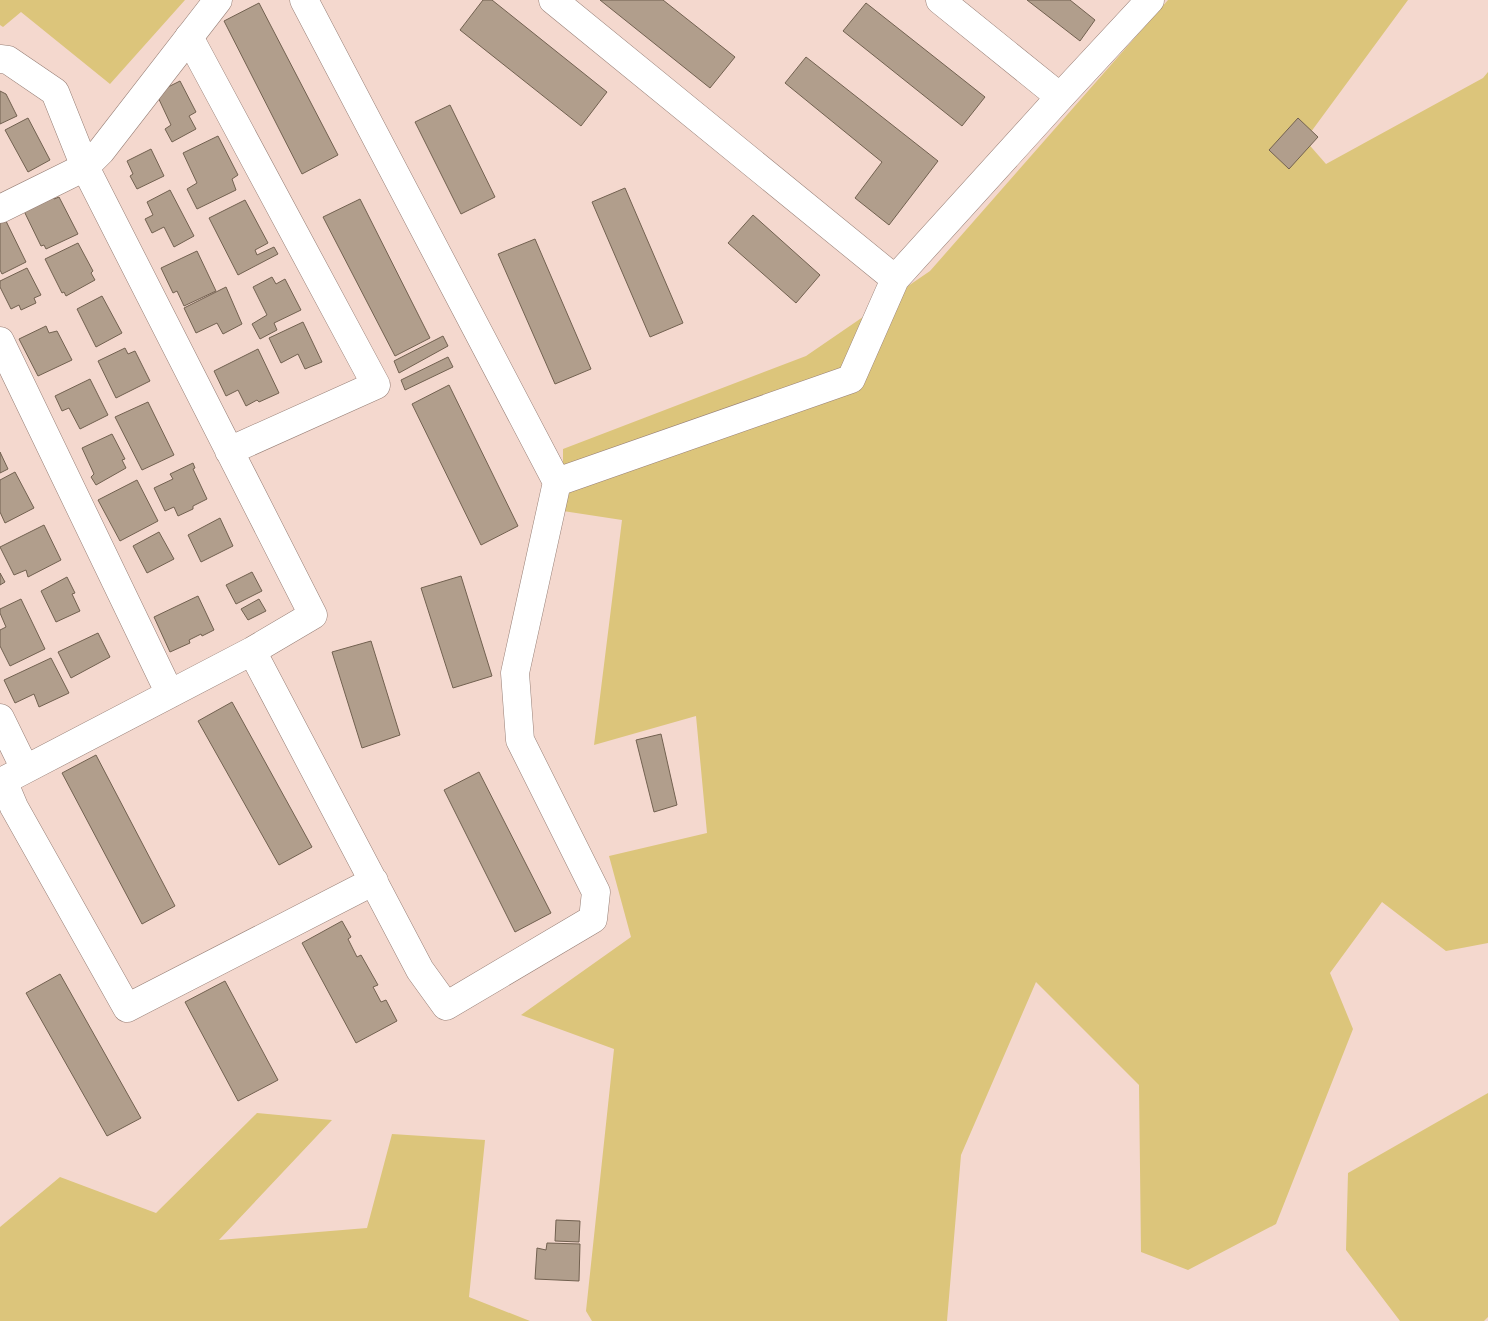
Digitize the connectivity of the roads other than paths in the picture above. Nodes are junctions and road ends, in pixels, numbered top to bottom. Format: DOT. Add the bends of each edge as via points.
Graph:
graph roads {
  1 [pos="218,0"];
  2 [pos="304,0"];
  3 [pos="553,0"];
  4 [pos="940,0"];
  5 [pos="1150,0"];
  6 [pos="190,36"];
  7 [pos="0,60"];
  8 [pos="1060,97"];
  9 [pos="85,167"];
  10 [pos="0,209"];
  11 [pos="895,279"];
  12 [pos="0,341"];
  13 [pos="229,451"];
  14 [pos="557,482"];
  15 [pos="252,652"];
  16 [pos="170,694"];
  17 [pos="0,718"];
  18 [pos="9,777"];
  19 [pos="374,882"];
  1 -- 6 [label="street"];
  2 -- 14 [label="street"];
  3 -- 11 [label="street"];
  4 -- 8 [label="street"];
  5 -- 8 [label="street"];
  6 -- 9 [label="street"];
  6 -- 13 [label="street" via="376,385"];
  7 -- 9 [label="street" via="8,60 55,92"];
  8 -- 11 [label="street"];
  9 -- 10 [label="street"];
  9 -- 13 [label="street"];
  11 -- 14 [label="street" via="851,379"];
  12 -- 16 [label="street"];
  13 -- 15 [label="street" via="313,615"];
  14 -- 19 [label="street" via="515,673 520,740 596,892 593,919 446,1006 420,970"];
  15 -- 16 [label="street"];
  15 -- 19 [label="street"];
  16 -- 18 [label="street"];
  17 -- 18 [label="street"];
  18 -- 19 [label="street" via="14,807 127,1008"];
}
